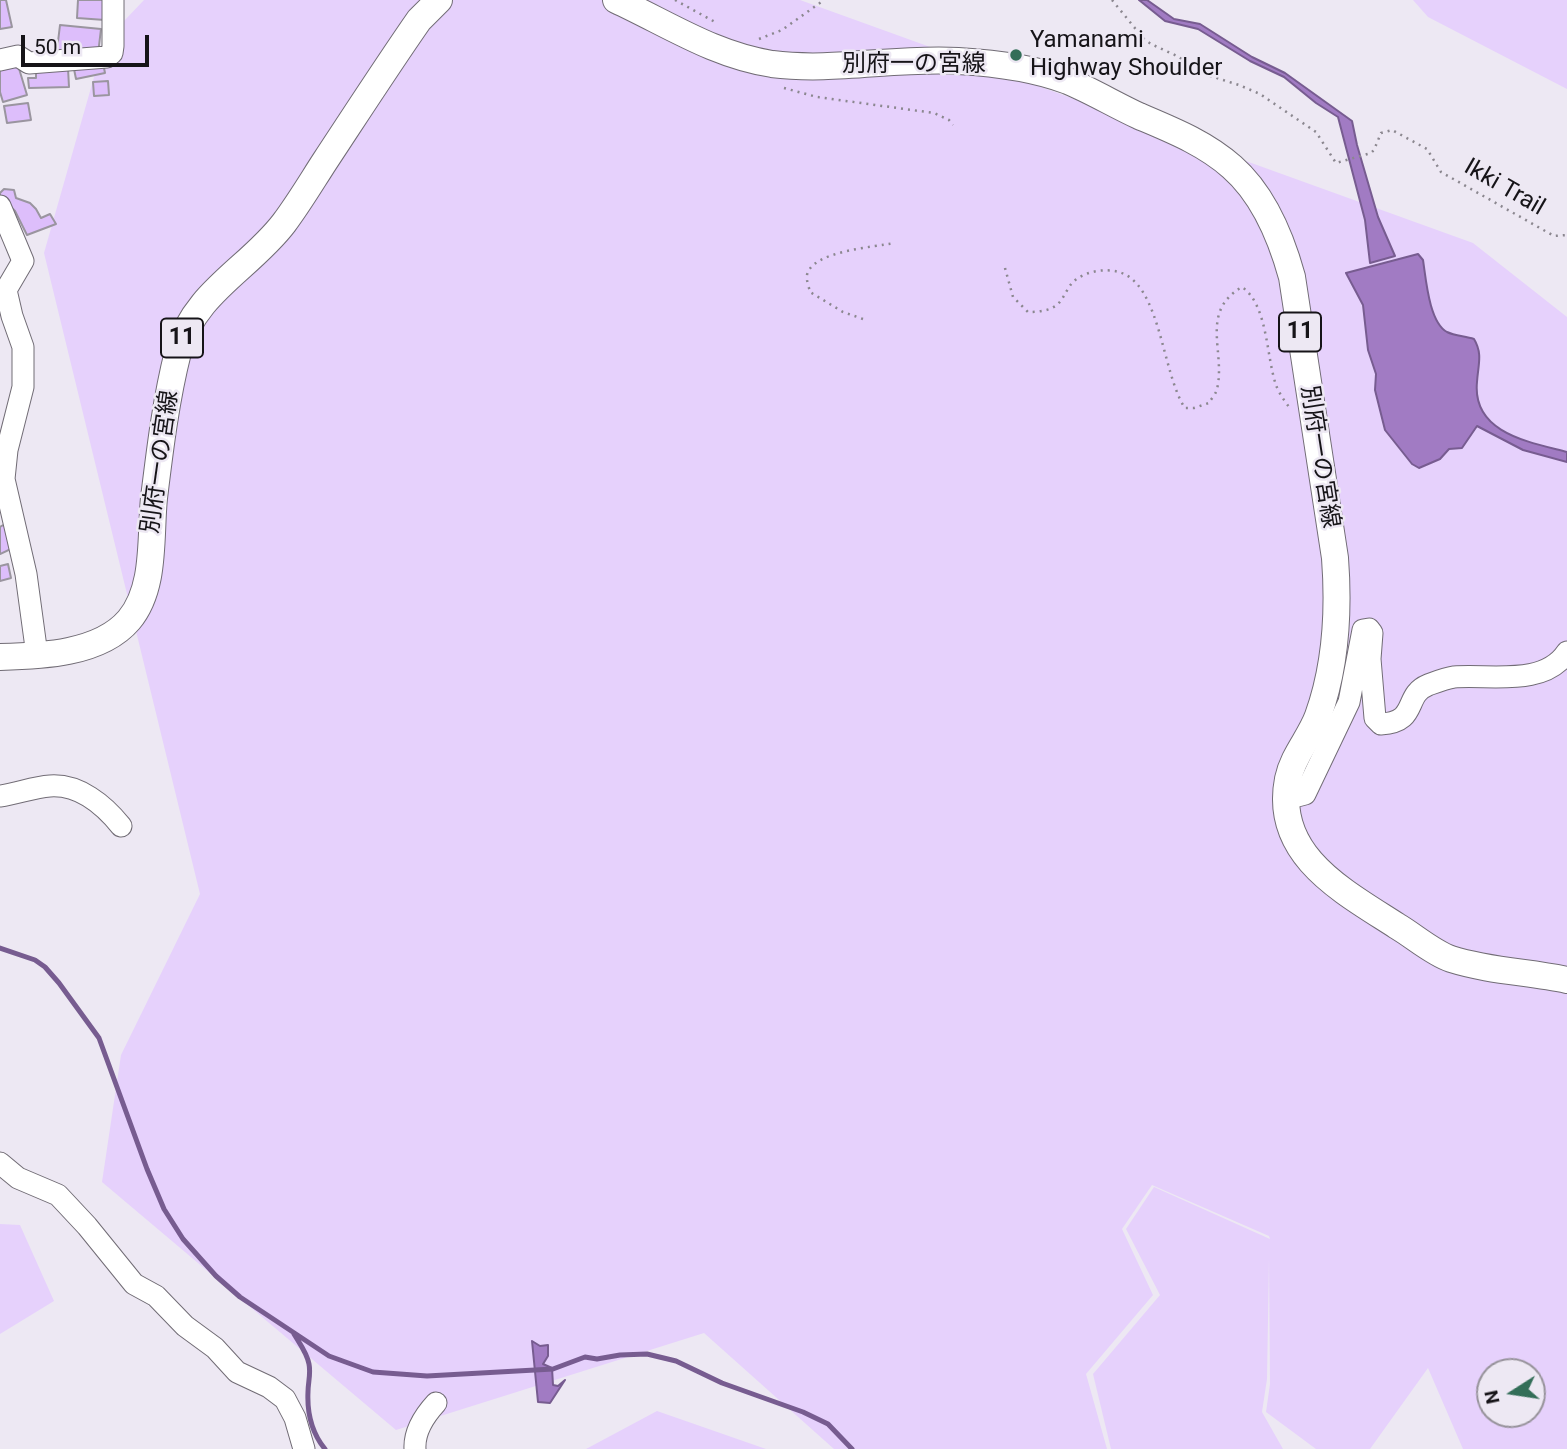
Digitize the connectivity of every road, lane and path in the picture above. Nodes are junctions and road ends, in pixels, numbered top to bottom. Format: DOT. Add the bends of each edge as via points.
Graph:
graph roads {
  1 [pos="113,0"];
  2 [pos="439,0"];
  3 [pos="616,0"];
  4 [pos="675,0"];
  5 [pos="824,0"];
  6 [pos="1112,0"];
  7 [pos="716,23"];
  8 [pos="0,60"];
  9 [pos="757,60"];
  10 [pos="778,86"];
  11 [pos="953,125"];
  12 [pos="0,206"];
  13 [pos="1567,235"];
  14 [pos="895,243"];
  15 [pos="1004,268"];
  16 [pos="863,319"];
  17 [pos="1311,410"];
  18 [pos="1567,652"];
  19 [pos="37,655"];
  20 [pos="0,657"];
  21 [pos="0,796"];
  22 [pos="1286,799"];
  23 [pos="121,826"];
  24 [pos="1567,980"];
  25 [pos="0,1163"];
  26 [pos="436,1403"];
  27 [pos="304,1449"];
  28 [pos="415,1449"];
  1 -- 8 [label="street" via="113,46 107,57 29,63 18,56"];
  2 -- 19 [label="main road, 別府一の宮線 / 11" via="413,27 284,224 216,288 185,330 169,394 147,579 138,606 120,629 101,641"];
  3 -- 9 [label="main road, 別府一の宮線 / 11" via="685,37"];
  4 -- 7 [label="path"];
  5 -- 9 [label="path" via="782,30 752,40"];
  6 -- 13 [label="path, Ikki Trail" via="1151,44 1207,75 1260,94 1316,132 1336,163 1371,153 1381,133 1392,130 1427,149 1441,172 1553,236"];
  9 -- 17 [label="main road, 別府一の宮線 / 11" via="804,66 958,61 1021,69 1068,82 1200,143 1251,187 1283,246 1292,277"];
  10 -- 11 [label="path" via="817,97 934,113"];
  12 -- 19 [label="street" via="23,261 6,290 23,347 23,387 7,450 5,479 26,574"];
  14 -- 16 [label="path" via="828,255 812,265 806,276 810,292"];
  15 -- 17 [label="path" via="1013,296 1028,312 1057,305 1074,281 1092,272 1123,273 1136,281 1152,312 1173,385 1185,408 1209,403 1217,390 1219,315 1230,294 1242,287 1253,295 1277,386 1289,408"];
  17 -- 22 [label="main road, 別府一の宮線 / 11" via="1335,558 1336,632 1317,719 1297,754"];
  18 -- 22 [label="street" via="1555,667 1535,673 1452,677 1424,686 1405,716 1381,724 1375,718 1372,634 1363,630 1349,702 1305,794"];
  19 -- 20 [label="main road, 別府一の宮線 / 11"];
  21 -- 23 [label="street" via="54,786 94,799"];
  22 -- 24 [label="main road, 別府一の宮線 / 11" via="1303,854 1321,874 1396,925 1449,959"];
  25 -- 27 [label="street" via="19,1178 58,1195 134,1284 156,1296 237,1372 285,1399"];
  26 -- 28 [label="street" via="425,1415"];
}
